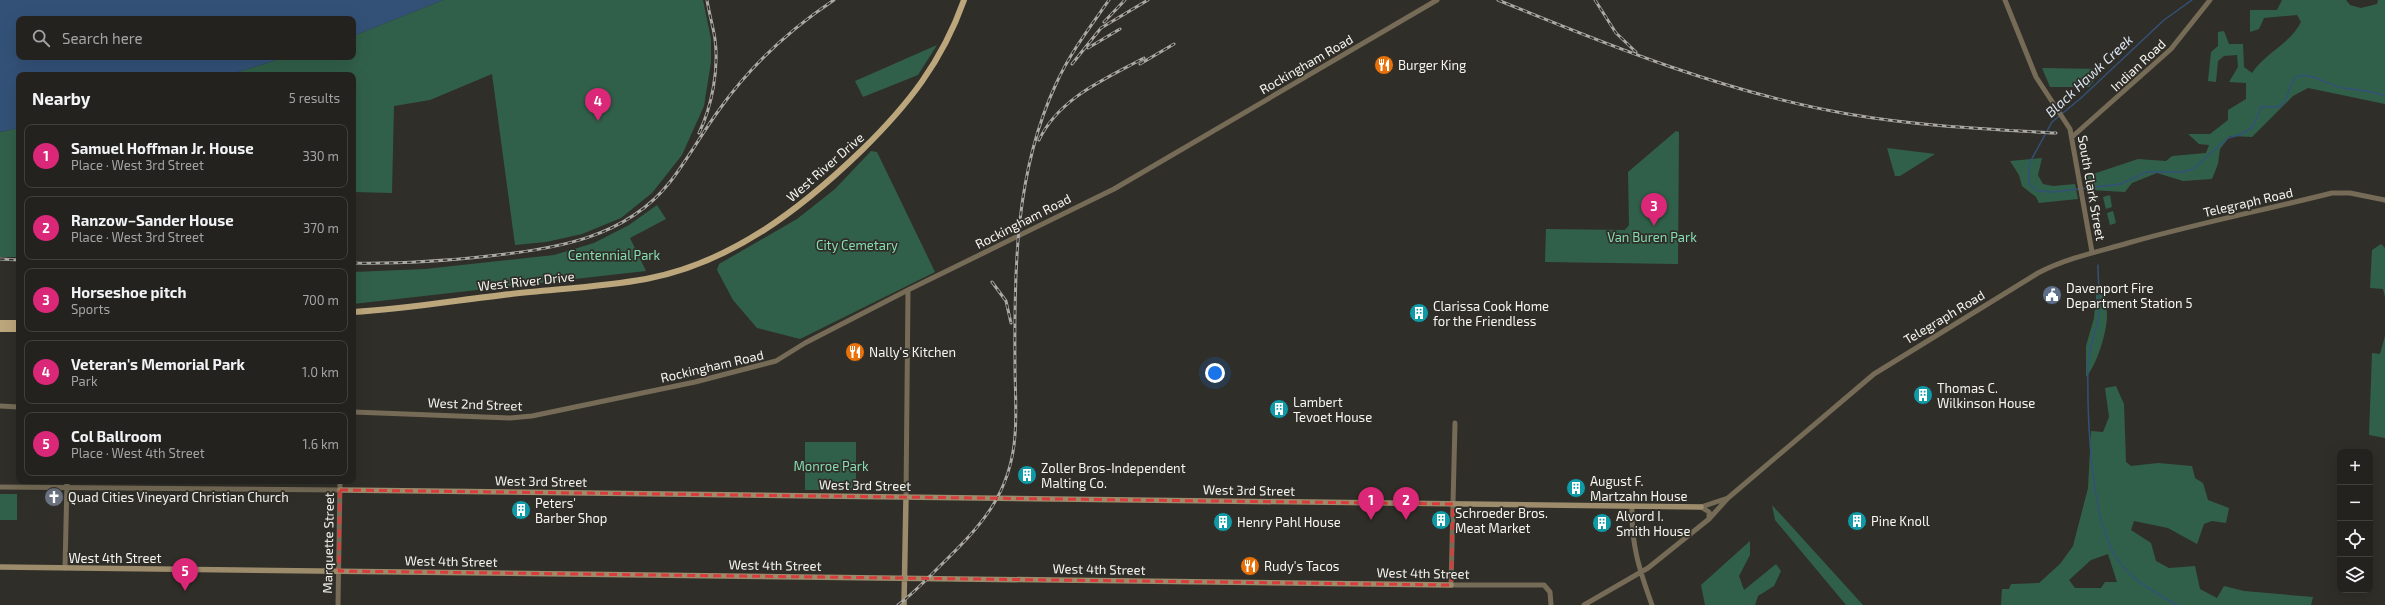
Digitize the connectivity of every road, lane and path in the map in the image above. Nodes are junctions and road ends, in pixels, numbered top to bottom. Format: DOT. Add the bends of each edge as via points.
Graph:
graph roads {
  1 [pos="964,0"];
  2 [pos="1436,0"];
  3 [pos="2005,0"];
  4 [pos="2210,0"];
  5 [pos="2072,138"];
  6 [pos="2385,200"];
  7 [pos="2092,252"];
  8 [pos="908,290"];
  9 [pos="356,312"];
  10 [pos="0,322"];
  11 [pos="16,323"];
  12 [pos="0,329"];
  13 [pos="16,329"];
  14 [pos="595,402"];
  15 [pos="0,406"];
  16 [pos="16,407"];
  17 [pos="356,412"];
  18 [pos="1455,423"];
  19 [pos="67,484"];
  20 [pos="340,484"];
  21 [pos="0,487"];
  22 [pos="67,488"];
  23 [pos="340,490"];
  24 [pos="906,497"];
  25 [pos="1728,498"];
  26 [pos="1453,504"];
  27 [pos="1632,506"];
  28 [pos="1701,507"];
  29 [pos="1709,519"];
  30 [pos="0,567"];
  31 [pos="65,568"];
  32 [pos="339,571"];
  33 [pos="1640,574"];
  34 [pos="904,578"];
  35 [pos="1451,585"];
  36 [pos="338,605"];
  37 [pos="904,605"];
  38 [pos="1551,605"];
  39 [pos="1584,605"];
  40 [pos="1652,605"];
  1 -- 9 [label="main road, West River Drive" via="943,51 920,88 895,116 817,192 776,223 740,244 706,260 647,279"];
  2 -- 8 [label="street, Rockingham Road" via="1114,189"];
  3 -- 5 [label="street, South Clark Street" via="2036,77 2064,118"];
  4 -- 5 [label="street, Indian Road" via="2171,49"];
  5 -- 7 [label="street, South Clark Street"];
  6 -- 7 [label="street, Telegraph Road" via="2350,193 2332,193"];
  7 -- 25 [label="street, Telegraph Road" via="2060,262 2038,273 1886,365 1865,380"];
  8 -- 14 [label="street, Rockingham Road" via="769,364"];
  8 -- 24 [label="street"];
  10 -- 11 [label="main road"];
  12 -- 13 [label="main road"];
  14 -- 17 [label="street, West 2nd Street" via="522,418"];
  15 -- 16 [label="street"];
  18 -- 26 [label="street"];
  19 -- 22 [label="street"];
  20 -- 23 [label="street, Marquette Street"];
  21 -- 22 [label="street, West 3rd Street"];
  22 -- 23 [label="street, West 3rd Street"];
  22 -- 31 [label="street"];
  23 -- 24 [label="main road, West 3rd Street"];
  23 -- 32 [label="street, Marquette Street"];
  24 -- 26 [label="main road, West 3rd Street"];
  24 -- 34 [label="main road"];
  25 -- 28 [label="street, West 3rd Street"];
  25 -- 29 [label="street, Telegraph Road"];
  26 -- 27 [label="main road, West 3rd Street"];
  26 -- 35 [label="street"];
  27 -- 28 [label="main road, West 3rd Street"];
  27 -- 33 [label="street" via="1633,542"];
  28 -- 29 [label="street" via="1709,512"];
  29 -- 33 [label="street, Telegraph Road"];
  30 -- 31 [label="main road, West 4th Street"];
  31 -- 32 [label="main road, West 4th Street"];
  32 -- 34 [label="main road, West 4th Street"];
  32 -- 36 [label="street, Marquette Street"];
  33 -- 39 [label="street, Telegraph Road"];
  33 -- 40 [label="street"];
  34 -- 35 [label="main road, West 4th Street"];
  34 -- 37 [label="main road"];
  35 -- 38 [label="street, West 4th Street" via="1544,585 1549,588"];
}
